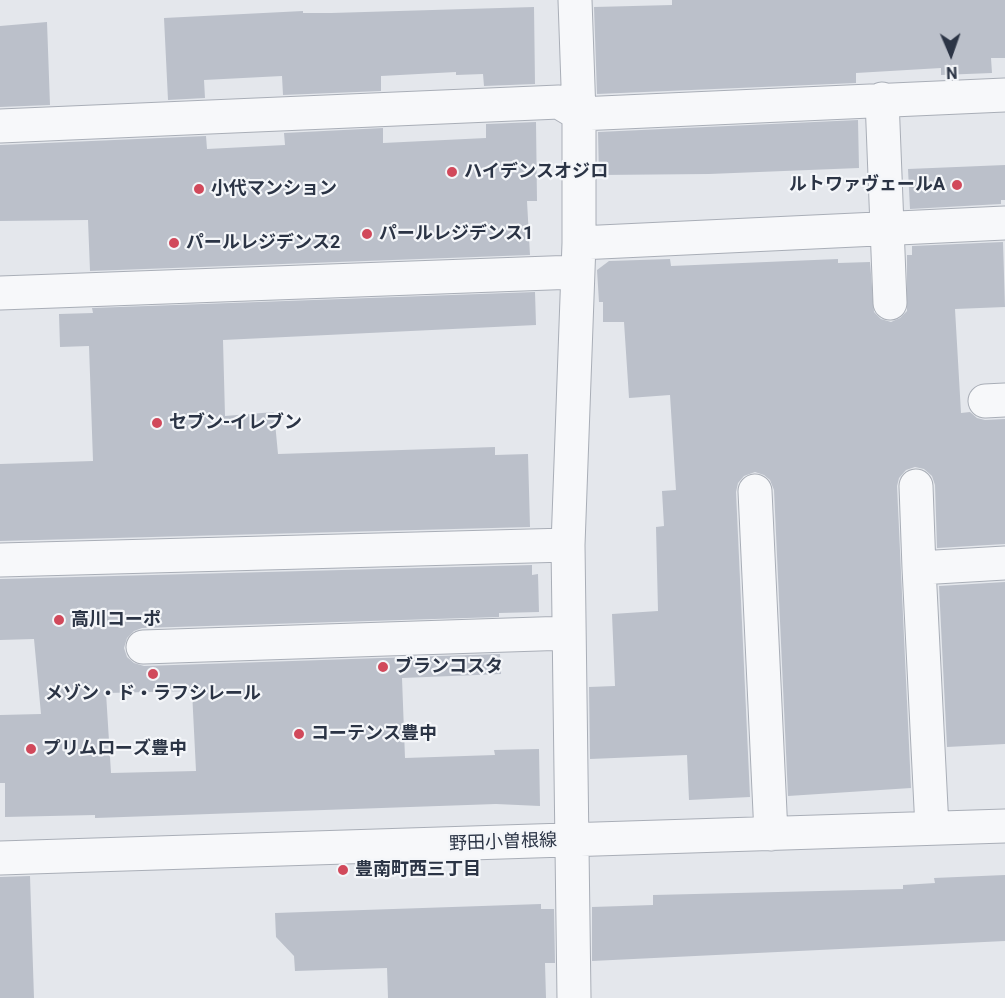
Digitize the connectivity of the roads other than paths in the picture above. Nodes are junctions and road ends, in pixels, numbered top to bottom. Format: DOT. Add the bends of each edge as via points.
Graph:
graph roads {
  1 [pos="575,0"];
  2 [pos="1005,95"];
  3 [pos="882,99"];
  4 [pos="579,114"];
  5 [pos="0,126"];
  6 [pos="1005,223"];
  7 [pos="887,228"];
  8 [pos="578,257"];
  9 [pos="0,293"];
  10 [pos="890,303"];
  11 [pos="916,486"];
  12 [pos="755,491"];
  13 [pos="568,545"];
  14 [pos="0,560"];
  15 [pos="1005,563"];
  16 [pos="919,568"];
  17 [pos="569,633"];
  18 [pos="142,647"];
  19 [pos="1005,826"];
  20 [pos="932,828"];
  21 [pos="771,834"];
  22 [pos="572,841"];
  23 [pos="0,858"];
  24 [pos="574,998"];
  1 -- 4 [label="street"];
  2 -- 3 [label="street"];
  3 -- 4 [label="street"];
  3 -- 7 [label="street"];
  4 -- 5 [label="street" via="559,102"];
  4 -- 8 [label="street"];
  6 -- 7 [label="street"];
  7 -- 8 [label="street"];
  7 -- 10 [label="street"];
  8 -- 9 [label="street"];
  8 -- 13 [label="street"];
  11 -- 16 [label="street"];
  12 -- 21 [label="street"];
  13 -- 14 [label="street"];
  13 -- 17 [label="street"];
  15 -- 16 [label="street"];
  16 -- 20 [label="street"];
  17 -- 18 [label="street"];
  17 -- 22 [label="street"];
  19 -- 20 [label="street, 野田小曽根線"];
  20 -- 21 [label="street, 野田小曽根線"];
  21 -- 22 [label="street, 野田小曽根線"];
  22 -- 23 [label="street, 野田小曽根線"];
  22 -- 24 [label="street"];
}
